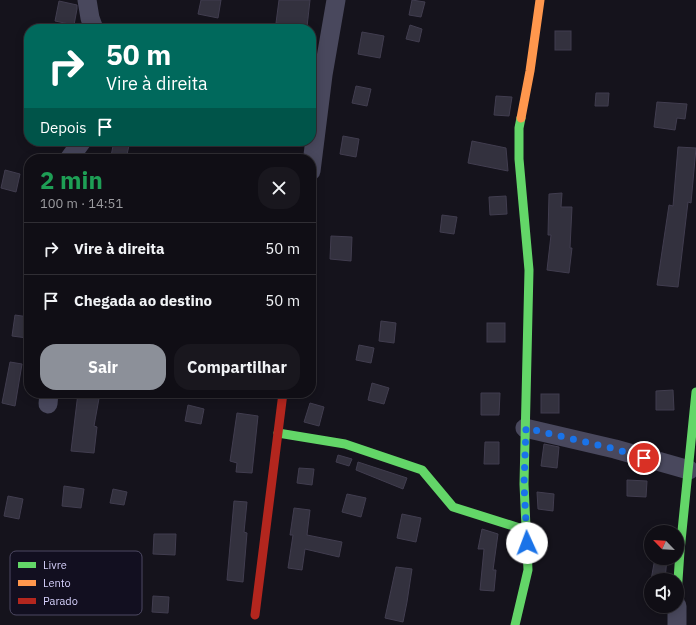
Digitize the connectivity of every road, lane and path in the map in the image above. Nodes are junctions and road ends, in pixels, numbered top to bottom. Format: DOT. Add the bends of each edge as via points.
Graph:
graph roads {
  1 [pos="88,0"];
  2 [pos="336,0"];
  3 [pos="540,0"];
  4 [pos="92,24"];
  5 [pos="316,131"];
  6 [pos="696,392"];
  7 [pos="282,398"];
  8 [pos="526,428"];
  9 [pos="278,433"];
  10 [pos="689,470"];
  11 [pos="526,530"];
  12 [pos="678,573"];
  13 [pos="677,613"];
  14 [pos="255,614"];
  15 [pos="515,625"];
  16 [pos="678,625"];
  1 -- 4 [label="street"];
  2 -- 5 [label="street"];
  3 -- 8 [label="street" via="519,128 519,159 529,270"];
  6 -- 10 [label="street"];
  7 -- 9 [label="street"];
  8 -- 10 [label="street"];
  8 -- 11 [label="street"];
  9 -- 11 [label="street" via="344,444 422,470 453,507"];
  9 -- 14 [label="street"];
  10 -- 12 [label="street"];
  11 -- 15 [label="street" via="528,570"];
  13 -- 16 [label="street"];
}
